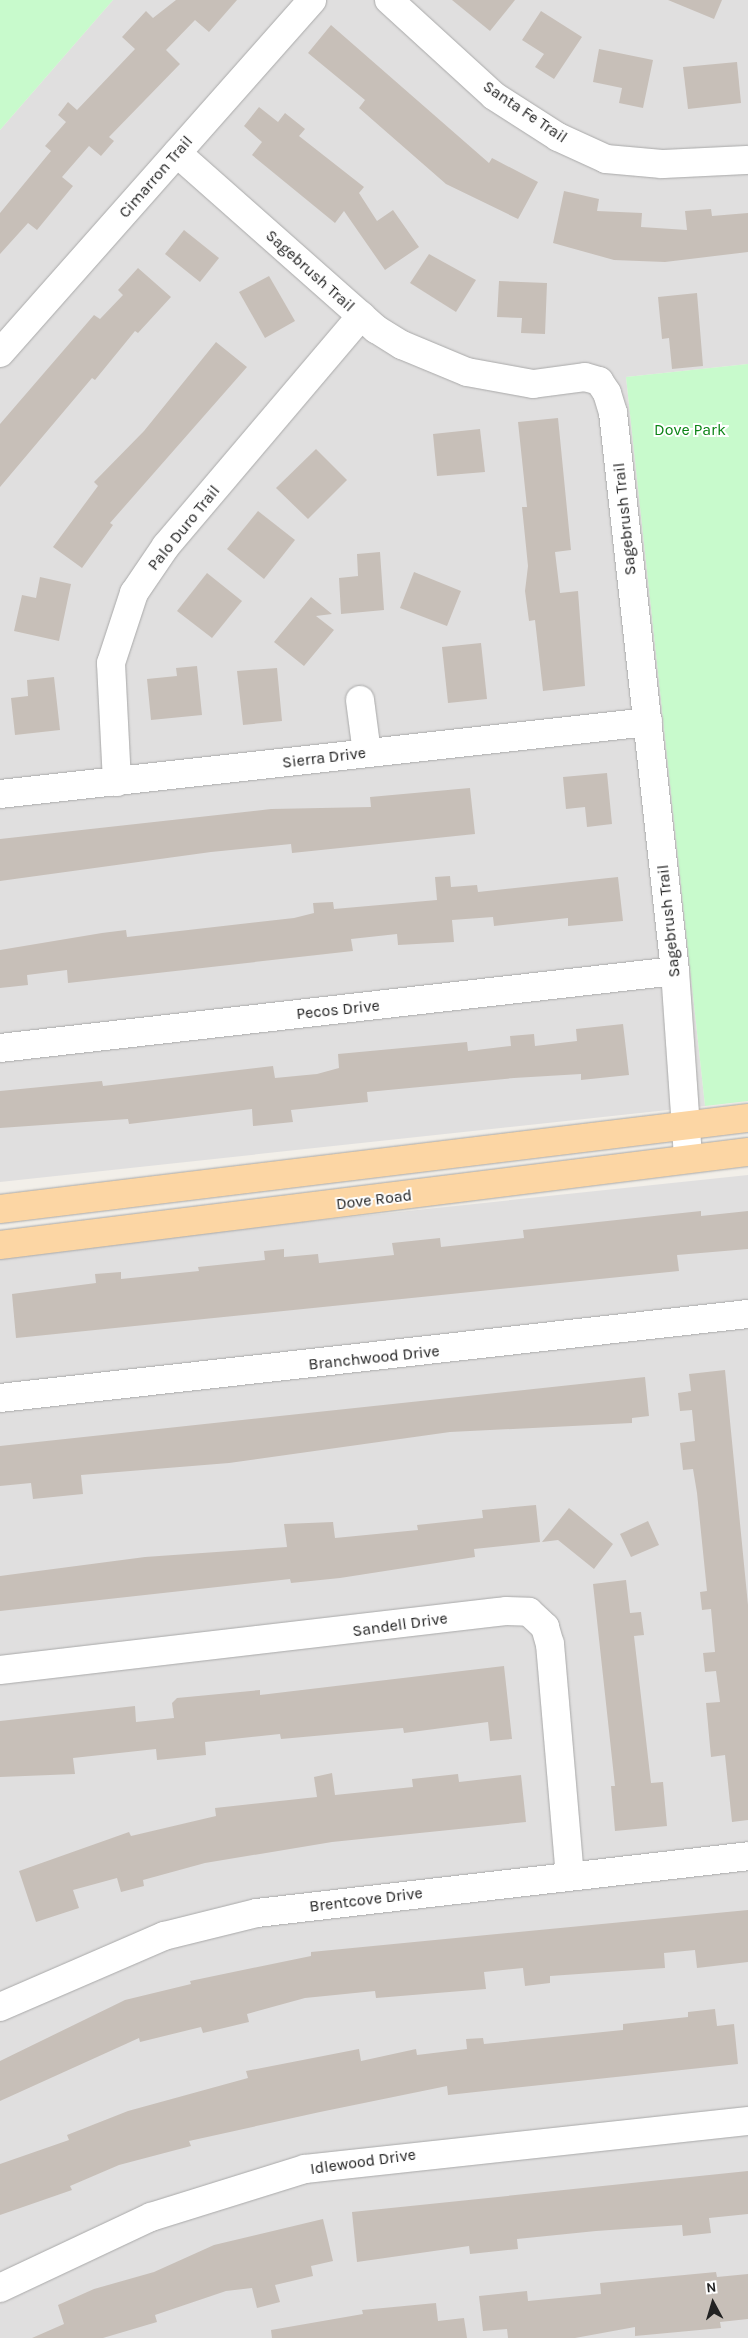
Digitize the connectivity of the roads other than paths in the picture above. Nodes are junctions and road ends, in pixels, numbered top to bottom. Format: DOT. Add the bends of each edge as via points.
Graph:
graph roads {
  1 [pos="312,0"];
  2 [pos="389,0"];
  3 [pos="177,153"];
  4 [pos="748,160"];
  5 [pos="361,316"];
  6 [pos="0,353"];
  7 [pos="360,700"];
  8 [pos="648,722"];
  9 [pos="367,753"];
  10 [pos="116,782"];
  11 [pos="0,794"];
  12 [pos="675,972"];
  13 [pos="0,1048"];
  14 [pos="748,1118"];
  15 [pos="684,1126"];
  16 [pos="748,1152"];
  17 [pos="688,1158"];
  18 [pos="0,1208"];
  19 [pos="0,1245"];
  20 [pos="748,1314"];
  21 [pos="0,1398"];
  22 [pos="0,1670"];
  23 [pos="748,1856"];
  24 [pos="570,1875"];
  25 [pos="0,2007"];
  26 [pos="748,2121"];
  27 [pos="0,2288"];
  1 -- 3 [label="street, Cimarron Trail"];
  2 -- 4 [label="street, Santa Fe Trail" via="494,96 582,148 606,158 662,164"];
  3 -- 5 [label="street, Sagebrush Trail"];
  3 -- 6 [label="street, Cimarron Trail"];
  5 -- 8 [label="street, Sagebrush Trail" via="402,345 467,372 533,384 586,377 600,381 613,412"];
  5 -- 10 [label="street, Palo Duro Trail" via="166,546 134,593 111,664"];
  7 -- 9 [label="street"];
  8 -- 9 [label="street, Sierra Drive"];
  8 -- 12 [label="street, Sagebrush Trail"];
  9 -- 10 [label="street, Sierra Drive"];
  10 -- 11 [label="street, Sierra Drive"];
  12 -- 13 [label="street, Pecos Drive"];
  12 -- 15 [label="street, Sagebrush Trail"];
  14 -- 15 [label="main road"];
  15 -- 17 [label="street, Sagebrush Trail"];
  15 -- 18 [label="main road"];
  16 -- 17 [label="main road, Dove Road"];
  17 -- 19 [label="main road, Dove Road" via="583,1176"];
  20 -- 21 [label="street, Branchwood Drive"];
  22 -- 24 [label="street, Sandell Drive" via="506,1611 528,1612 545,1627 550,1644"];
  23 -- 24 [label="street, Brentcove Drive"];
  24 -- 25 [label="street, Brentcove Drive" via="257,1913 164,1936"];
  26 -- 27 [label="street, Idlewood Drive" via="305,2169 151,2216"];
}
